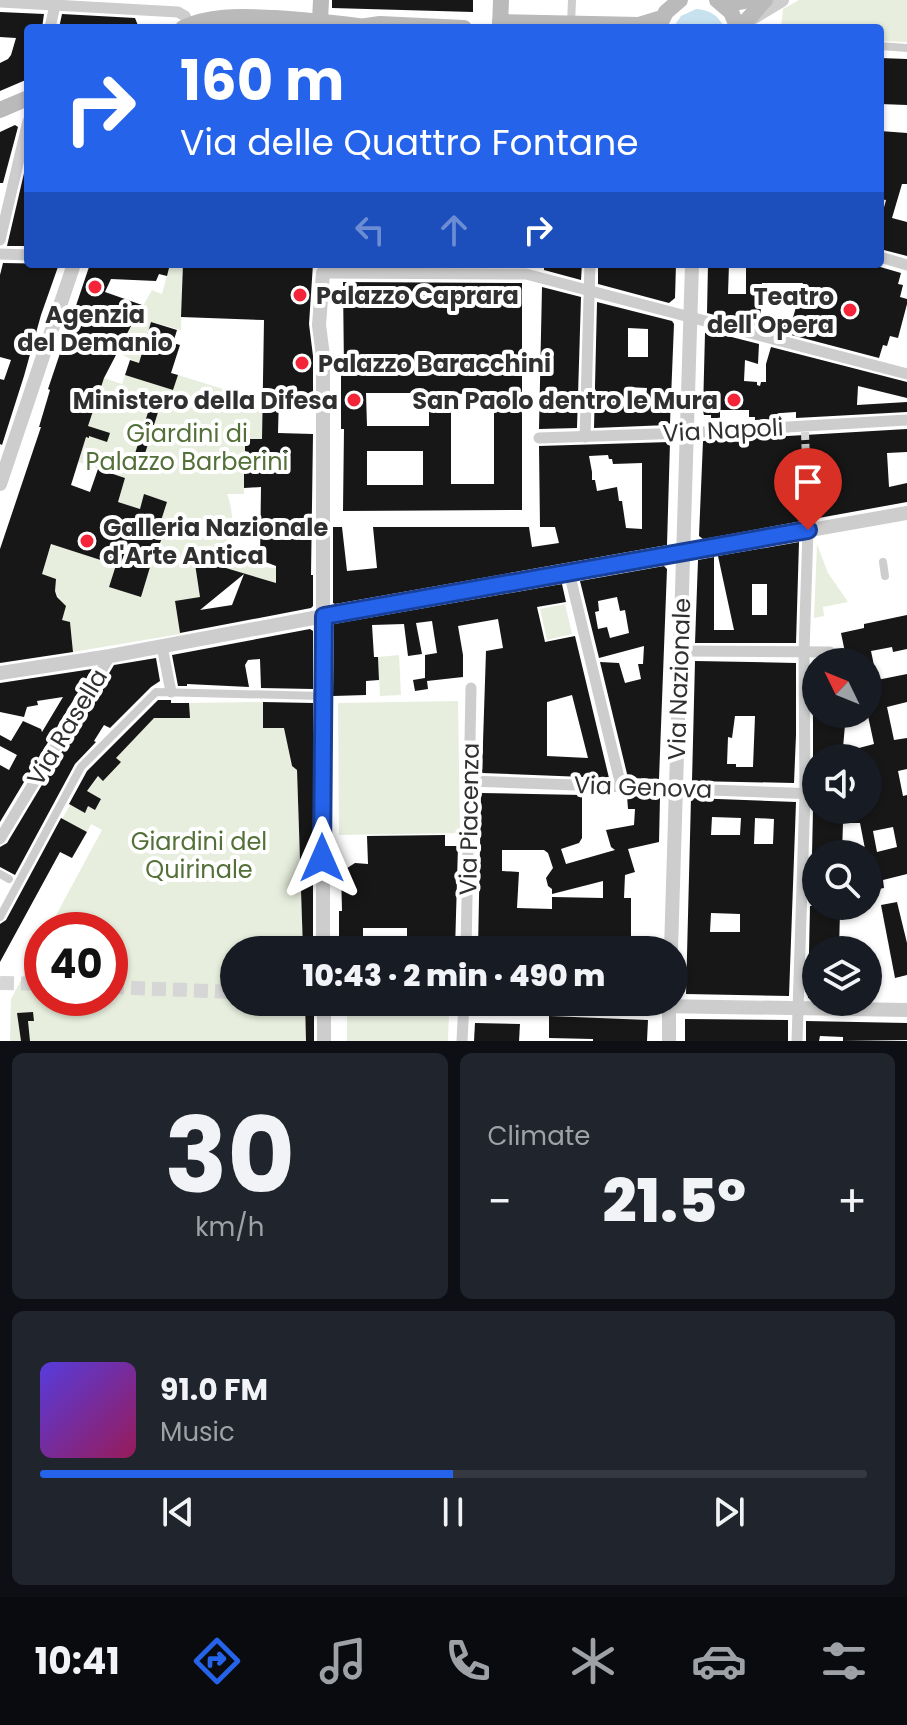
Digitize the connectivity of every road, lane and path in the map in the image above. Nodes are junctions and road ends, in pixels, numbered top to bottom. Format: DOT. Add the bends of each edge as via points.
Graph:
graph roads {
  1 [pos="321,0"];
  2 [pos="501,0"];
  3 [pos="572,0"];
  4 [pos="680,0"];
  5 [pos="750,0"];
  6 [pos="765,0"];
  7 [pos="782,0"];
  8 [pos="0,2"];
  9 [pos="56,2"];
  10 [pos="721,2"];
  11 [pos="320,21"];
  12 [pos="660,23"];
  13 [pos="51,24"];
  14 [pos="191,24"];
  15 [pos="201,24"];
  16 [pos="339,24"];
  17 [pos="500,24"];
  18 [pos="571,24"];
  19 [pos="740,24"];
  20 [pos="743,24"];
  21 [pos="744,24"];
  22 [pos="884,46"];
  23 [pos="907,48"];
  24 [pos="24,100"];
  25 [pos="0,110"];
  26 [pos="24,138"];
  27 [pos="0,240"];
  28 [pos="0,254"];
  29 [pos="24,255"];
  30 [pos="884,258"];
  31 [pos="907,265"];
  32 [pos="73,268"];
  33 [pos="323,268"];
  34 [pos="590,268"];
  35 [pos="692,268"];
  36 [pos="589,290"];
  37 [pos="689,315"];
  38 [pos="907,374"];
  39 [pos="907,420"];
  40 [pos="686,433"];
  41 [pos="585,437"];
  42 [pos="539,438"];
  43 [pos="0,484"];
  44 [pos="907,513"];
  45 [pos="808,525"];
  46 [pos="682,552"];
  47 [pos="883,562"];
  48 [pos="569,572"];
  49 [pos="885,576"];
  50 [pos="324,616"];
  51 [pos="162,646"];
  52 [pos="804,648"];
  53 [pos="680,651"];
  54 [pos="802,652"];
  55 [pos="110,656"];
  56 [pos="0,673"];
  57 [pos="471,688"];
  58 [pos="171,692"];
  59 [pos="322,696"];
  60 [pos="470,781"];
  61 [pos="621,786"];
  62 [pos="676,788"];
  63 [pos="802,794"];
  64 [pos="808,824"];
  65 [pos="0,839"];
  66 [pos="0,917"];
  67 [pos="323,936"];
  68 [pos="466,936"];
  69 [pos="671,936"];
  70 [pos="688,1005"];
  71 [pos="798,1009"];
  72 [pos="907,1010"];
  73 [pos="324,1016"];
  74 [pos="463,1016"];
  75 [pos="669,1016"];
  76 [pos="324,1041"];
  77 [pos="462,1041"];
  78 [pos="669,1041"];
  79 [pos="797,1041"];
  1 -- 11 [label="main road"];
  2 -- 17 [label="main road"];
  3 -- 18 [label="street"];
  4 -- 12 [label="main road"];
  5 -- 10 [label="main road"];
  6 -- 20 [label="main road"];
  7 -- 21 [label="street"];
  8 -- 9 [label="street"];
  9 -- 13 [label="street"];
  9 -- 14 [label="street" via="178,12"];
  10 -- 19 [label="main road"];
  11 -- 15 [label="main road" via="231,17"];
  11 -- 16 [label="main road"];
  22 -- 23 [label="street"];
  24 -- 25 [label="main road"];
  26 -- 27 [label="street"];
  28 -- 29 [label="street"];
  30 -- 31 [label="street"];
  32 -- 43 [label="street"];
  33 -- 36 [label="street" via="521,273"];
  33 -- 50 [label="street" via="319,325"];
  34 -- 36 [label="street"];
  35 -- 37 [label="street, Via Nazionale"];
  36 -- 37 [label="street"];
  36 -- 41 [label="street"];
  37 -- 38 [label="street"];
  37 -- 40 [label="street, Via Nazionale"];
  39 -- 40 [label="street, Via Napoli"];
  40 -- 41 [label="street, Via Napoli"];
  40 -- 46 [label="street, Via Nazionale"];
  41 -- 42 [label="street, Via Napoli"];
  44 -- 45 [label="street"];
  45 -- 46 [label="street"];
  45 -- 52 [label="street"];
  46 -- 48 [label="street"];
  46 -- 53 [label="street, Via Nazionale"];
  47 -- 49 [label="street"];
  48 -- 50 [label="street"];
  48 -- 61 [label="street"];
  50 -- 51 [label="street"];
  50 -- 59 [label="street"];
  51 -- 55 [label="street"];
  51 -- 58 [label="street"];
  53 -- 54 [label="street"];
  53 -- 62 [label="street, Via Nazionale"];
  55 -- 56 [label="street"];
  55 -- 65 [label="street, Via Rasella"];
  57 -- 60 [label="street, Via Piacenza"];
  58 -- 59 [label="street"];
  58 -- 66 [label="street" via="156,692 81,767"];
  59 -- 67 [label="street"];
  60 -- 61 [label="street, Via Genova"];
  60 -- 68 [label="street, Via Piacenza"];
  61 -- 62 [label="street, Via Genova"];
  62 -- 63 [label="street, Via Genova"];
  62 -- 69 [label="street, Via Nazionale"];
  64 -- 71 [label="street"];
  70 -- 71 [label="street"];
  71 -- 72 [label="street"];
  71 -- 79 [label="street"];
  73 -- 76 [label="street"];
  74 -- 77 [label="street"];
  75 -- 78 [label="street"];
}
